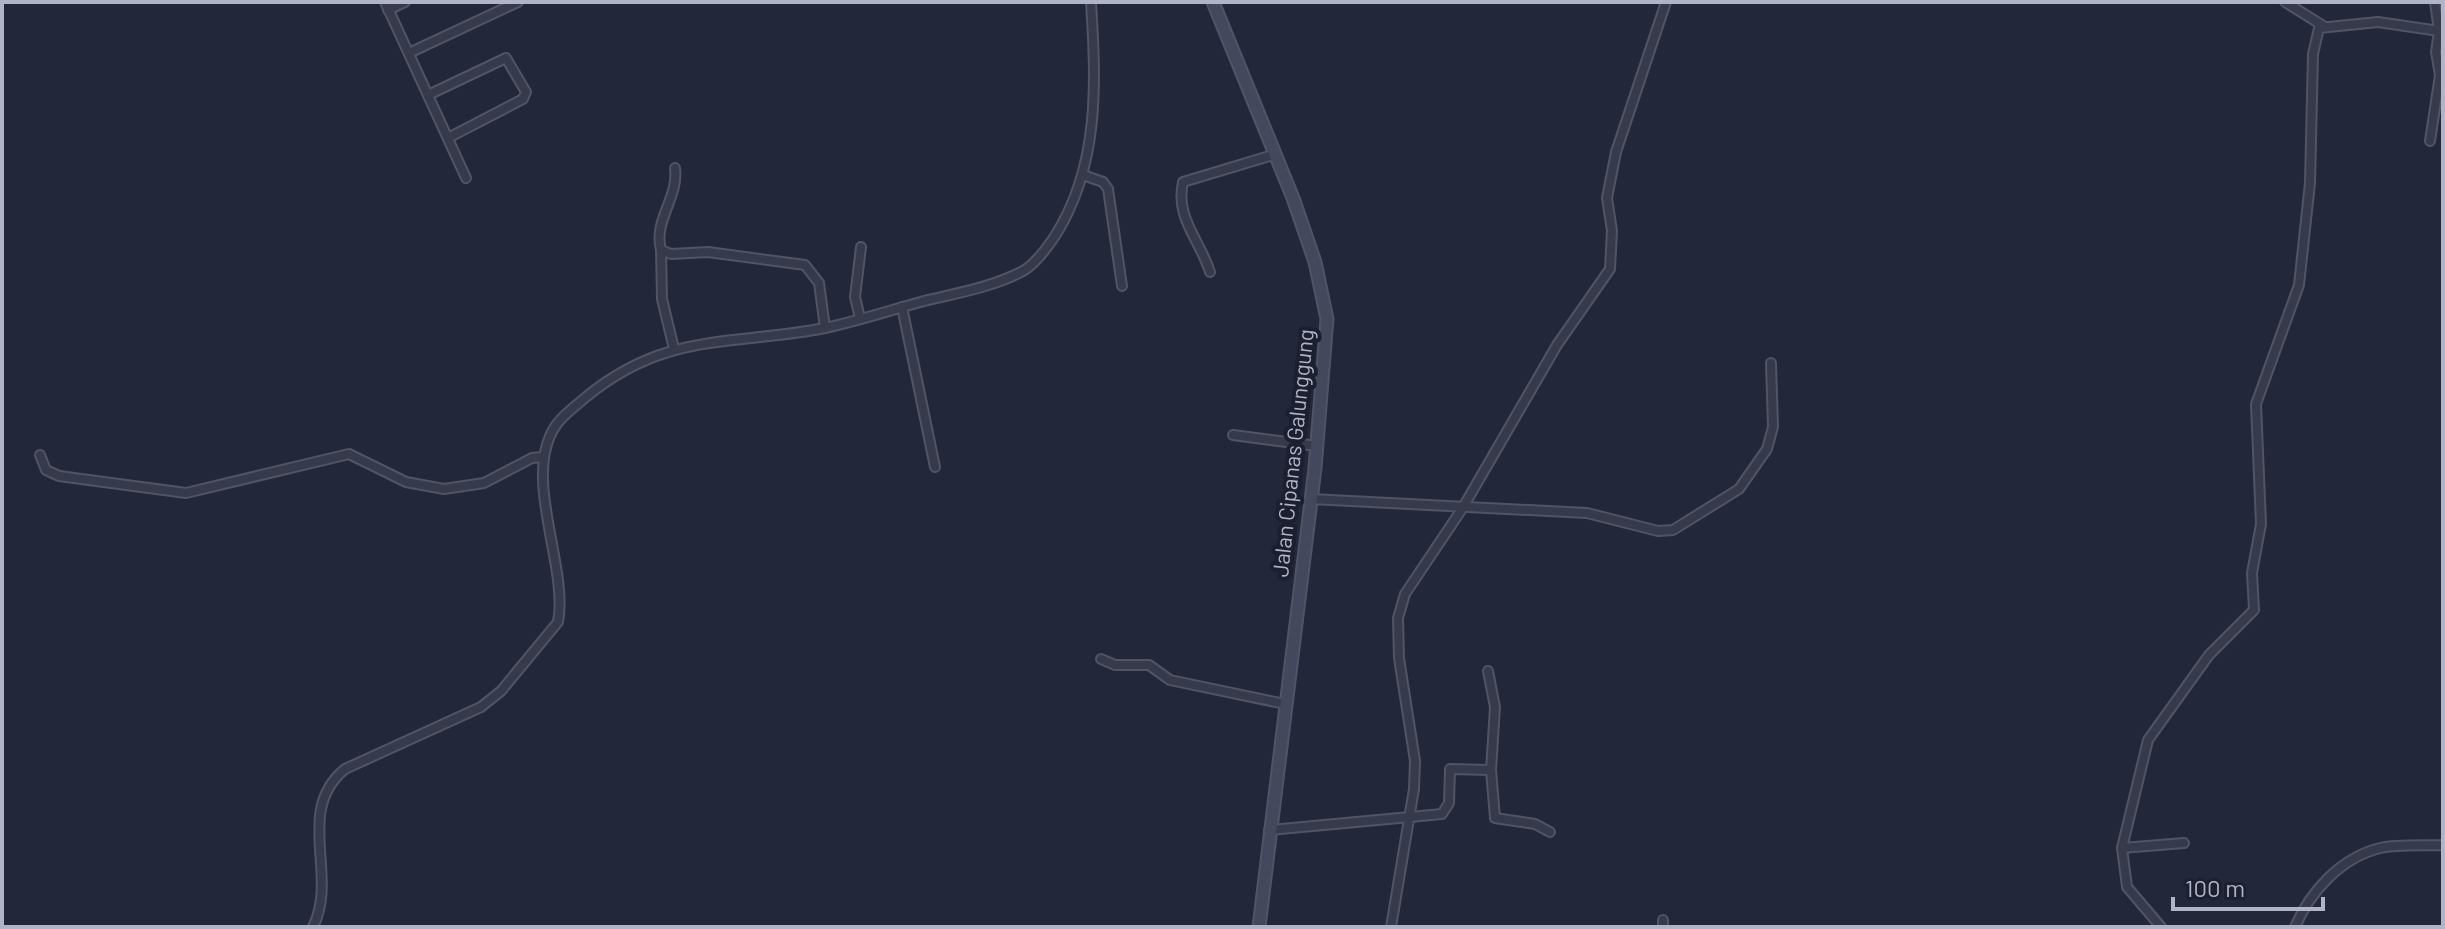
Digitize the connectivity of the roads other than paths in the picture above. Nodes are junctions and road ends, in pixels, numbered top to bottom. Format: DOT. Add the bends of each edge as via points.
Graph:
graph roads {
  1 [pos="405,2"];
  2 [pos="1091,2"];
  3 [pos="1213,2"];
  4 [pos="1666,2"];
  5 [pos="2285,2"];
  6 [pos="2435,2"];
  7 [pos="515,3"];
  8 [pos="386,6"];
  9 [pos="2325,27"];
  10 [pos="2440,38"];
  11 [pos="409,53"];
  12 [pos="428,95"];
  13 [pos="448,138"];
  14 [pos="2430,141"];
  15 [pos="1271,156"];
  16 [pos="675,168"];
  17 [pos="1083,175"];
  18 [pos="466,178"];
  19 [pos="861,247"];
  20 [pos="661,250"];
  21 [pos="1210,272"];
  22 [pos="1122,286"];
  23 [pos="902,307"];
  24 [pos="860,318"];
  25 [pos="825,328"];
  26 [pos="674,349"];
  27 [pos="1771,363"];
  28 [pos="1233,435"];
  29 [pos="1317,446"];
  30 [pos="40,455"];
  31 [pos="543,457"];
  32 [pos="935,467"];
  33 [pos="1311,499"];
  34 [pos="1462,509"];
  35 [pos="1101,659"];
  36 [pos="1488,671"];
  37 [pos="1285,704"];
  38 [pos="1491,770"];
  39 [pos="1408,819"];
  40 [pos="1269,830"];
  41 [pos="1550,832"];
  42 [pos="2184,843"];
  43 [pos="2443,845"];
  44 [pos="2122,848"];
  45 [pos="313,927"];
  46 [pos="1259,927"];
  47 [pos="1391,927"];
  48 [pos="2161,927"];
  49 [pos="2295,927"];
  1 -- 8 [label="street"];
  2 -- 17 [label="street" via="1092,132"];
  3 -- 15 [label="street, Jalan Cipanas Galunggung"];
  4 -- 34 [label="street" via="1616,152 1607,198 1610,269 1557,345"];
  5 -- 9 [label="street"];
  6 -- 10 [label="street"];
  7 -- 11 [label="street"];
  8 -- 11 [label="street"];
  9 -- 10 [label="street" via="2378,22"];
  9 -- 44 [label="street" via="2319,28 2313,54 2310,183 2299,285 2256,404 2261,524 2252,573 2254,610 2209,655 2148,740"];
  10 -- 14 [label="street"];
  11 -- 12 [label="street"];
  12 -- 13 [label="street"];
  12 -- 13 [label="street" via="506,58 526,92 523,99"];
  13 -- 18 [label="street"];
  15 -- 21 [label="street" via="1183,182 1180,210"];
  15 -- 29 [label="street, Jalan Cipanas Galunggung" via="1315,262 1327,319"];
  16 -- 20 [label="street" via="676,188 658,234"];
  17 -- 22 [label="street" via="1108,189"];
  17 -- 23 [label="street" via="1073,208 1025,270"];
  19 -- 24 [label="street" via="855,297"];
  20 -- 25 [label="street" via="805,265 819,283"];
  20 -- 26 [label="street" via="662,299"];
  23 -- 24 [label="street"];
  23 -- 32 [label="street"];
  24 -- 25 [label="street"];
  25 -- 26 [label="street"];
  26 -- 31 [label="street" via="627,367 592,392 558,421"];
  27 -- 34 [label="street" via="1773,427 1767,449 1739,489 1680,528 1658,531 1587,513"];
  28 -- 29 [label="street"];
  29 -- 33 [label="street, Jalan Cipanas Galunggung"];
  30 -- 31 [label="street" via="46,470 59,476 178,494 349,454 422,487 468,487"];
  31 -- 45 [label="street" via="558,622 501,691 481,707 345,769 330,782 319,812 321,900"];
  33 -- 34 [label="street"];
  33 -- 37 [label="street, Jalan Cipanas Galunggung"];
  34 -- 39 [label="street" via="1405,594 1398,618 1415,761"];
  35 -- 37 [label="street" via="1115,665 1149,665 1170,680"];
  36 -- 38 [label="street" via="1495,707"];
  37 -- 40 [label="street, Jalan Cipanas Galunggung"];
  38 -- 39 [label="street" via="1450,769 1446,811"];
  38 -- 41 [label="street" via="1495,818 1535,824"];
  39 -- 40 [label="street"];
  39 -- 47 [label="street"];
  40 -- 46 [label="street, Jalan Cipanas Galunggung"];
  42 -- 44 [label="street"];
  43 -- 49 [label="street" via="2380,848 2352,860 2321,884"];
  44 -- 48 [label="street" via="2127,887"];
}
